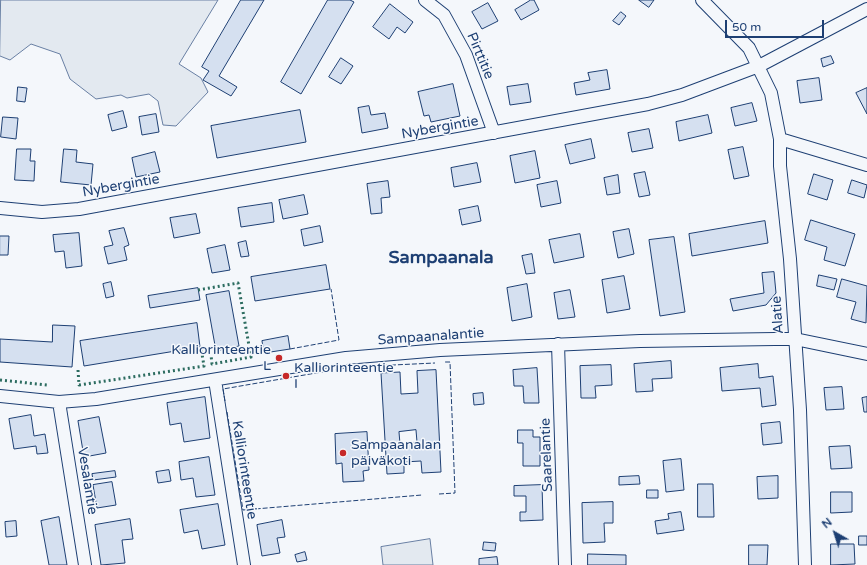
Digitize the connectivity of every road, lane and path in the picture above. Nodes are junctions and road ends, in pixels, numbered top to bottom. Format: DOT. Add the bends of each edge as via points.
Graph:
graph roads {
  1 [pos="425,0"];
  2 [pos="702,0"];
  3 [pos="867,9"];
  4 [pos="759,66"];
  5 [pos="494,133"];
  6 [pos="780,139"];
  7 [pos="867,165"];
  8 [pos="0,208"];
  9 [pos="795,339"];
  10 [pos="558,344"];
  11 [pos="867,354"];
  12 [pos="215,380"];
  13 [pos="0,396"];
  14 [pos="60,402"];
  15 [pos="85,565"];
  16 [pos="244,565"];
  17 [pos="566,565"];
  18 [pos="805,565"];
  1 -- 5 [label="street, Pirttitie" via="444,15 466,55"];
  2 -- 4 [label="street, Alatie" via="749,48"];
  3 -- 4 [label="street, Nybergintie"];
  4 -- 5 [label="street, Nybergintie" via="682,95 648,104"];
  4 -- 6 [label="street, Alatie" via="771,93"];
  5 -- 8 [label="street, Nybergintie" via="79,209 42,212"];
  6 -- 7 [label="street"];
  6 -- 9 [label="street, Alatie" via="780,166"];
  9 -- 10 [label="street, Sampaanalantie"];
  9 -- 11 [label="street, Sampaanalantie"];
  9 -- 18 [label="street, Alatie" via="803,473"];
  10 -- 12 [label="street, Sampaanalantie" via="346,358 262,370"];
  10 -- 17 [label="street, Saarelantie"];
  12 -- 14 [label="street, Sampaanalantie" via="96,399"];
  12 -- 16 [label="street, Kalliorinteentie"];
  13 -- 14 [label="street, Sampaanalantie"];
  14 -- 15 [label="street, Vesalantie"];
}
